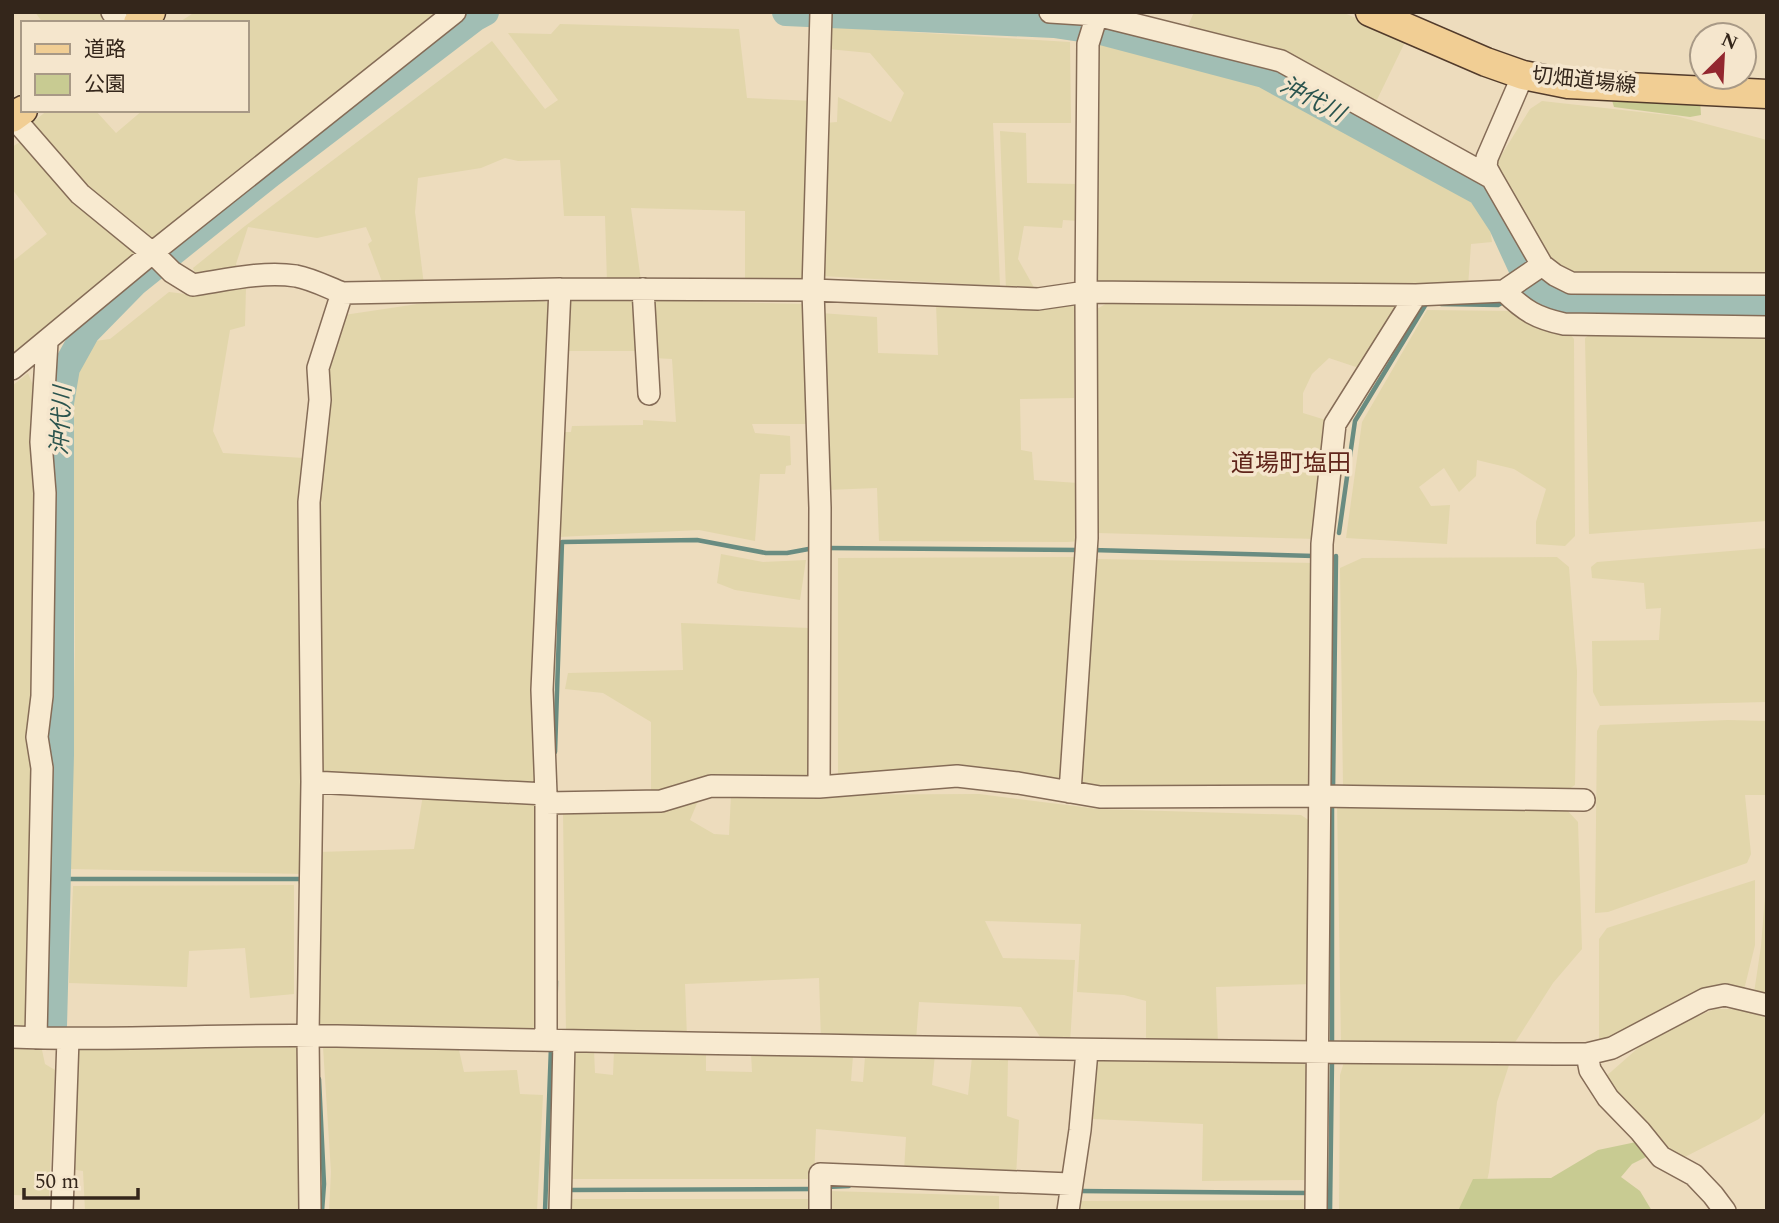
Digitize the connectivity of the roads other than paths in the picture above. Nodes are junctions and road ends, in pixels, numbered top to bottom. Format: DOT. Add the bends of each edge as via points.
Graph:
graph roads {
  1 [pos="455,12"];
  2 [pos="821,12"];
  3 [pos="1050,12"];
  4 [pos="1370,12"];
  5 [pos="1097,15"];
  6 [pos="1524,75"];
  7 [pos="1767,94"];
  8 [pos="13,118"];
  9 [pos="1492,178"];
  10 [pos="161,261"];
  11 [pos="1542,265"];
  12 [pos="1767,284"];
  13 [pos="560,289"];
  14 [pos="643,289"];
  15 [pos="813,290"];
  16 [pos="1504,291"];
  17 [pos="1086,292"];
  18 [pos="342,293"];
  19 [pos="1416,295"];
  20 [pos="1767,327"];
  21 [pos="47,342"];
  22 [pos="12,369"];
  23 [pos="649,394"];
  24 [pos="312,782"];
  25 [pos="819,787"];
  26 [pos="1070,792"];
  27 [pos="1319,796"];
  28 [pos="546,799"];
  29 [pos="1584,800"];
  30 [pos="1767,1005"];
  31 [pos="308,1035"];
  32 [pos="12,1037"];
  33 [pos="53,1039"];
  34 [pos="555,1041"];
  35 [pos="1087,1051"];
  36 [pos="1319,1053"];
  37 [pos="1587,1054"];
  38 [pos="1070,1184"];
  39 [pos="62,1211"];
  40 [pos="310,1211"];
  41 [pos="560,1211"];
  42 [pos="820,1211"];
  43 [pos="1068,1211"];
  44 [pos="1316,1211"];
  45 [pos="1724,1211"];
  1 -- 10 [label="street"];
  2 -- 15 [label="street"];
  3 -- 5 [label="street"];
  4 -- 6 [label="main road, 切畑道場線"];
  5 -- 9 [label="street" via="1281,61"];
  5 -- 17 [label="street" via="1088,44"];
  6 -- 7 [label="main road, 切畑道場線" via="1568,84"];
  6 -- 9 [label="street" via="1487,158"];
  8 -- 10 [label="street" via="80,194"];
  9 -- 11 [label="street"];
  10 -- 18 [label="street" via="192,285 251,276 295,276"];
  10 -- 21 [label="street"];
  11 -- 12 [label="street" via="1571,283"];
  11 -- 16 [label="street"];
  13 -- 14 [label="street"];
  13 -- 18 [label="street"];
  13 -- 28 [label="street" via="542,690"];
  14 -- 15 [label="street"];
  14 -- 23 [label="street"];
  15 -- 17 [label="street" via="1038,299"];
  15 -- 25 [label="street" via="820,509"];
  16 -- 19 [label="street"];
  16 -- 20 [label="street" via="1523,309 1564,324"];
  17 -- 19 [label="street"];
  17 -- 26 [label="street" via="1087,538"];
  18 -- 24 [label="street" via="318,368 320,400 309,502"];
  19 -- 27 [label="street" via="1335,424 1322,544"];
  21 -- 22 [label="street"];
  21 -- 33 [label="street" via="41,442 45,493 42,696 37,737 43,768"];
  24 -- 28 [label="street"];
  24 -- 31 [label="street"];
  25 -- 26 [label="street" via="957,776"];
  25 -- 28 [label="street" via="711,786 661,801"];
  26 -- 27 [label="street" via="1100,797"];
  27 -- 29 [label="street"];
  27 -- 36 [label="street"];
  28 -- 34 [label="street"];
  30 -- 37 [label="street" via="1726,995 1705,999 1612,1048"];
  31 -- 33 [label="street"];
  31 -- 34 [label="street"];
  31 -- 40 [label="street"];
  32 -- 33 [label="street"];
  33 -- 39 [label="street"];
  34 -- 35 [label="street"];
  34 -- 41 [label="street"];
  35 -- 36 [label="street"];
  35 -- 38 [label="street"];
  36 -- 37 [label="street"];
  36 -- 44 [label="street"];
  37 -- 45 [label="street" via="1590,1070 1608,1098 1661,1157 1694,1175"];
  38 -- 42 [label="street" via="821,1174"];
  38 -- 43 [label="street"];
}
